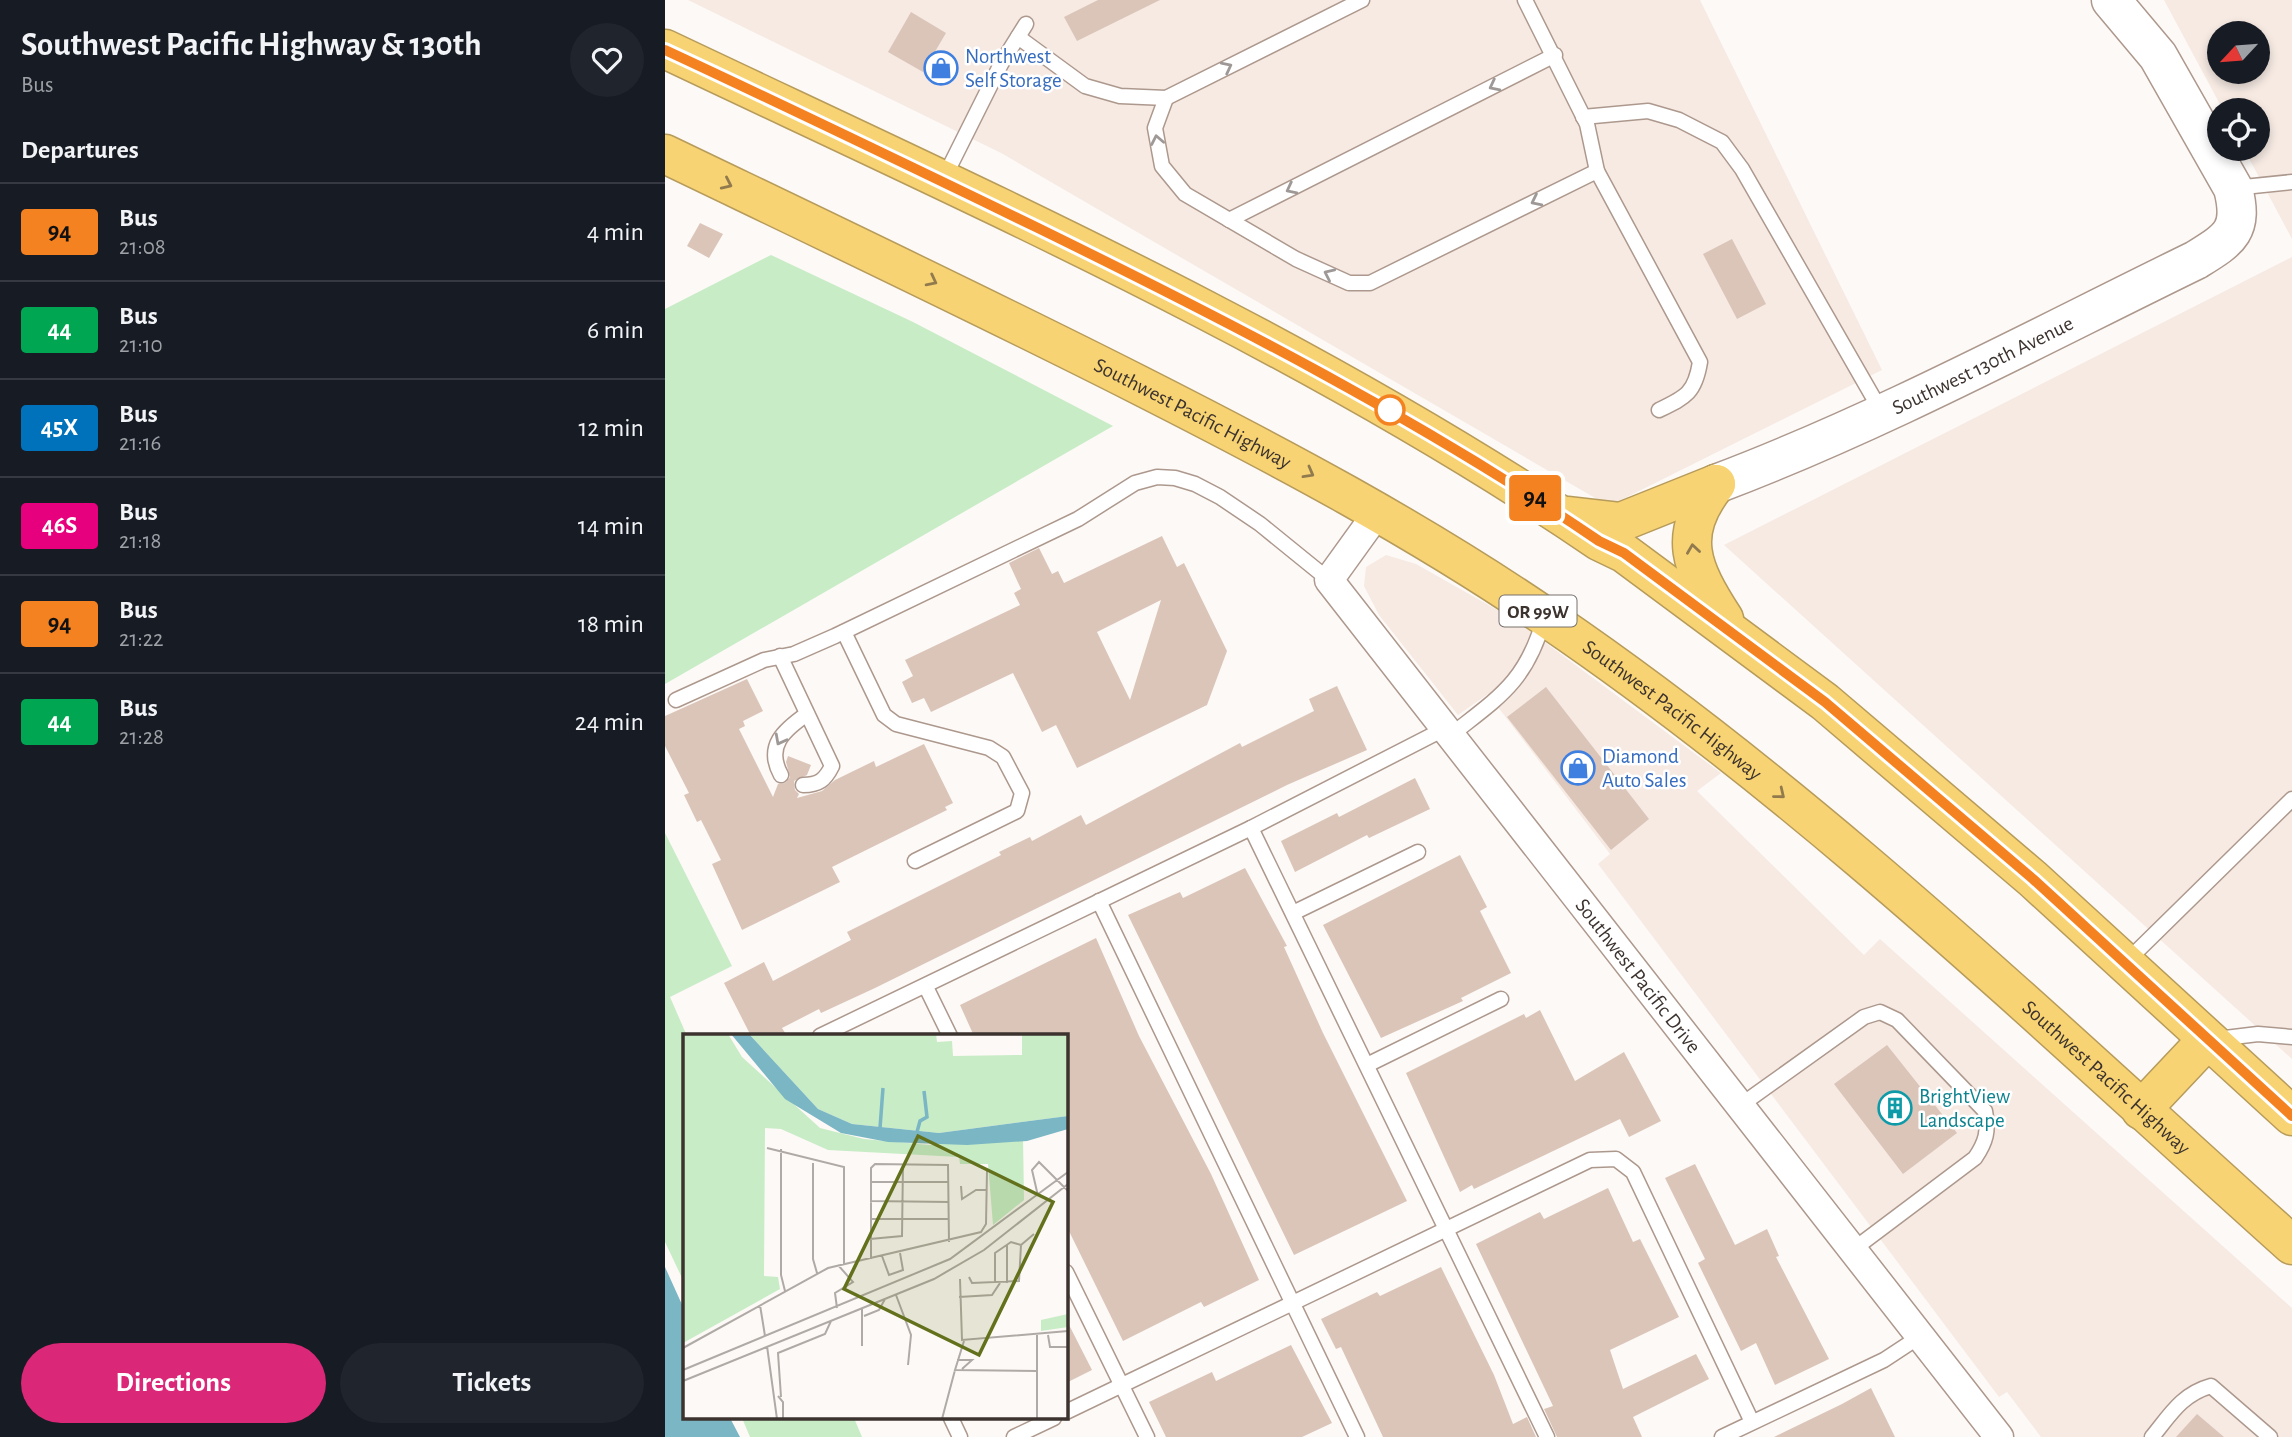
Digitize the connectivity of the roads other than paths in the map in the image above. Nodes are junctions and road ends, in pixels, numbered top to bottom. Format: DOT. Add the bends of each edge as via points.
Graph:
graph roads {
  1 [pos="1362,0"];
  2 [pos="1525,0"];
  3 [pos="2111,0"];
  4 [pos="1026,24"];
  5 [pos="1018,37"];
  6 [pos="665,50"];
  7 [pos="1555,55"];
  8 [pos="1166,98"];
  9 [pos="1583,117"];
  10 [pos="668,163"];
  11 [pos="1597,171"];
  12 [pos="943,181"];
  13 [pos="2292,182"];
  14 [pos="2235,206"];
  15 [pos="1229,220"];
  16 [pos="1659,410"];
  17 [pos="1882,412"];
  18 [pos="1716,484"];
  19 [pos="1378,512"];
  20 [pos="1561,515"];
  21 [pos="1329,580"];
  22 [pos="1545,616"];
  23 [pos="844,632"];
  24 [pos="1732,632"];
  25 [pos="780,656"];
  26 [pos="676,700"];
  27 [pos="807,714"];
  28 [pos="1448,731"];
  29 [pos="781,775"];
  30 [pos="803,785"];
  31 [pos="2292,799"];
  32 [pos="1251,828"];
  33 [pos="1418,852"];
  34 [pos="915,860"];
  35 [pos="1099,901"];
  36 [pos="1293,913"];
  37 [pos="2124,964"];
  38 [pos="926,986"];
  39 [pos="1501,999"];
  40 [pos="824,1034"];
  41 [pos="949,1034"];
  42 [pos="2292,1037"];
  43 [pos="2207,1040"];
  44 [pos="1367,1065"];
  45 [pos="1741,1105"];
  46 [pos="2141,1110"];
  47 [pos="2292,1116"];
  48 [pos="1446,1228"];
  49 [pos="2292,1245"];
  50 [pos="1854,1249"];
  51 [pos="1067,1274"];
  52 [pos="1292,1303"];
  53 [pos="1922,1335"];
  54 [pos="1122,1386"];
  55 [pos="1067,1412"];
  56 [pos="952,1420"];
  57 [pos="1050,1420"];
  58 [pos="1752,1423"];
  59 [pos="960,1437"];
  60 [pos="1014,1437"];
  61 [pos="1147,1437"];
  62 [pos="1357,1437"];
  63 [pos="1547,1437"];
  64 [pos="1722,1437"];
  65 [pos="1999,1437"];
  66 [pos="2152,1437"];
  67 [pos="2270,1437"];
  8 -- 1 [label="lane, one-way"];
  2 -- 7 [label="lane"];
  3 -- 14 [label="street" via="2158,56"];
  4 -- 5 [label="lane"];
  5 -- 8 [label="lane" via="1085,86 1120,96"];
  5 -- 12 [label="lane"];
  6 -- 12 [label="highway"];
  7 -- 9 [label="lane"];
  7 -- 15 [label="lane, one-way"];
  15 -- 8 [label="lane, one-way" via="1185,194 1162,166 1155,128"];
  9 -- 11 [label="lane"];
  9 -- 17 [label="lane" via="1649,111 1722,142"];
  10 -- 19 [label="highway, Southwest Pacific Highway / OR 99W, one-way" via="907,269 1274,453"];
  11 -- 15 [label="lane, one-way" via="1370,283 1349,283"];
  11 -- 16 [label="lane" via="1700,362 1696,384 1682,399"];
  12 -- 20 [label="highway" via="1290,354 1447,443"];
  13 -- 14 [label="lane"];
  14 -- 17 [label="street, Southwest 130th Avenue" via="2229,238 2196,260"];
  17 -- 18 [label="street, Southwest 130th Avenue"];
  18 -- 20 [label="highway" via="1621,522"];
  24 -- 18 [label="highway, one-way" via="1708,595 1691,546 1692,523"];
  19 -- 21 [label="street"];
  19 -- 22 [label="highway, Southwest Pacific Highway / OR 99W"];
  20 -- 24 [label="highway" via="1624,553"];
  21 -- 23 [label="lane" via="1220,497 1195,484 1157,477 1135,483 1078,519"];
  21 -- 28 [label="street, Southwest Pacific Drive"];
  22 -- 28 [label="lane" via="1536,648 1510,688"];
  22 -- 46 [label="highway, Southwest Pacific Highway / OR 99W, one-way" via="1810,817"];
  23 -- 25 [label="lane"];
  23 -- 34 [label="lane" via="884,715 896,724 989,748 1003,757 1022,793 1017,811"];
  24 -- 37 [label="highway" via="1835,710 2033,879"];
  25 -- 26 [label="lane"];
  25 -- 27 [label="lane"];
  27 -- 29 [label="lane, one-way" via="778,738 774,762"];
  27 -- 30 [label="lane" via="832,766 826,779"];
  28 -- 32 [label="lane"];
  28 -- 45 [label="street, Southwest Pacific Drive"];
  31 -- 37 [label="lane"];
  32 -- 35 [label="lane"];
  32 -- 36 [label="lane"];
  33 -- 36 [label="lane"];
  35 -- 38 [label="lane"];
  35 -- 52 [label="lane"];
  36 -- 44 [label="lane"];
  37 -- 43 [label="highway"];
  38 -- 40 [label="lane"];
  38 -- 41 [label="lane"];
  39 -- 44 [label="lane"];
  42 -- 43 [label="lane" via="2258,1034"];
  43 -- 46 [label="highway"];
  43 -- 47 [label="highway"];
  44 -- 48 [label="lane"];
  45 -- 50 [label="street, Southwest Pacific Drive"];
  45 -- 50 [label="lane" via="1864,1017 1880,1012 1897,1020 1985,1111 1985,1144 1975,1158"];
  46 -- 49 [label="highway, Southwest Pacific Highway / OR 99W"];
  48 -- 52 [label="lane"];
  48 -- 58 [label="lane" via="1590,1160 1616,1159 1633,1172"];
  48 -- 63 [label="lane"];
  50 -- 53 [label="street, Southwest Pacific Drive"];
  51 -- 54 [label="lane"];
  52 -- 54 [label="lane"];
  52 -- 62 [label="lane"];
  53 -- 58 [label="lane" via="1884,1360"];
  53 -- 65 [label="street, Southwest Pacific Drive"];
  54 -- 55 [label="lane"];
  54 -- 61 [label="lane"];
  56 -- 59 [label="lane"];
  57 -- 60 [label="lane"];
  58 -- 64 [label="lane"];
  66 -- 67 [label="lane" via="2181,1401 2210,1386"];
}
